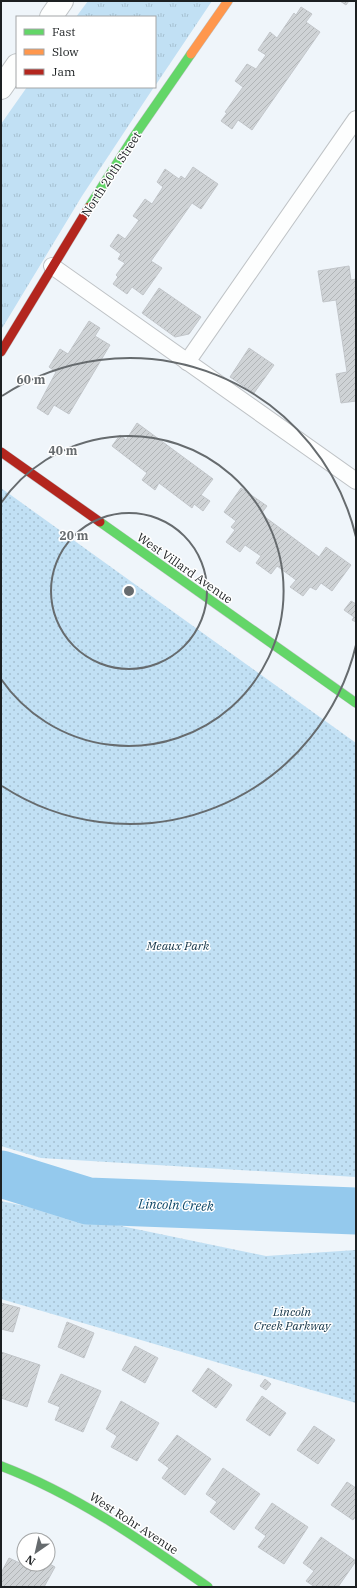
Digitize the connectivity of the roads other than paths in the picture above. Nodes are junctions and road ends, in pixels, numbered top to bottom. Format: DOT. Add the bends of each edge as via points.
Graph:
graph roads {
  1 [pos="62,1"];
  2 [pos="228,1"];
  3 [pos="52,16"];
  4 [pos="16,66"];
  5 [pos="1,88"];
  6 [pos="356,119"];
  7 [pos="52,266"];
  8 [pos="2,350"];
  9 [pos="187,362"];
  10 [pos="1,452"];
  11 [pos="356,481"];
  12 [pos="356,704"];
  13 [pos="1,1466"];
  14 [pos="208,1587"];
  1 -- 3 [label="street"];
  2 -- 7 [label="street, North 20th Street" via="135,135"];
  4 -- 5 [label="street"];
  6 -- 9 [label="lane"];
  7 -- 8 [label="street, North 20th Street"];
  7 -- 9 [label="lane"];
  9 -- 11 [label="lane"];
  10 -- 12 [label="street, West Villard Avenue"];
  13 -- 14 [label="street, West Rohr Avenue" via="81,1502 118,1524"];
}
